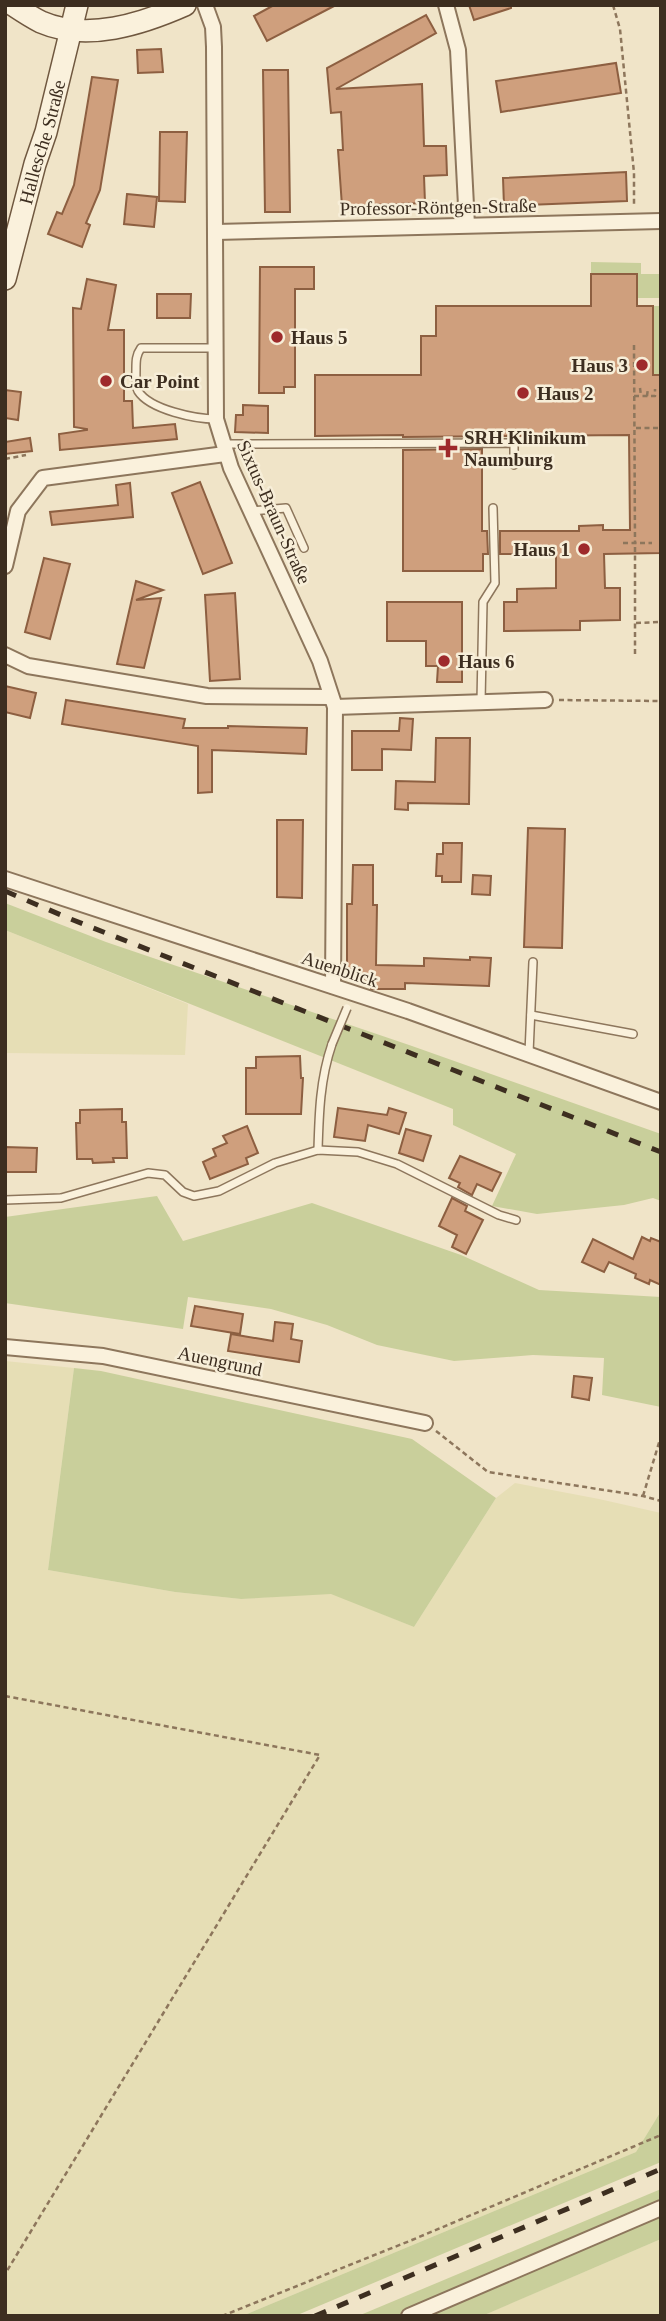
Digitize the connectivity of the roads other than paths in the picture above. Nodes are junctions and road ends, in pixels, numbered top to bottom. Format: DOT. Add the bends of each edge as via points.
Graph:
graph roads {
  1 [pos="13,5"];
  2 [pos="77,5"];
  3 [pos="185,5"];
  4 [pos="205,5"];
  5 [pos="446,5"];
  6 [pos="71,29"];
  7 [pos="661,221"];
  8 [pos="467,225"];
  9 [pos="216,232"];
  10 [pos="5,279"];
  11 [pos="216,348"];
  12 [pos="216,419"];
  13 [pos="224,449"];
  14 [pos="514,465"];
  15 [pos="493,508"];
  16 [pos="251,511"];
  17 [pos="304,548"];
  18 [pos="5,566"];
  19 [pos="5,655"];
  20 [pos="545,700"];
  21 [pos="333,702"];
  22 [pos="481,702"];
  23 [pos="5,879"];
  24 [pos="533,961"];
  25 [pos="333,986"];
  26 [pos="353,993"];
  27 [pos="531,1016"];
  28 [pos="633,1034"];
  29 [pos="529,1054"];
  30 [pos="661,1102"];
  31 [pos="318,1150"];
  32 [pos="5,1200"];
  33 [pos="516,1220"];
  34 [pos="5,1347"];
  35 [pos="425,1423"];
  36 [pos="661,2208"];
  37 [pos="409,2316"];
  1 -- 6 [label="main road" via="41,22"];
  2 -- 6 [label="main road, Hallesche Straße"];
  3 -- 6 [label="main road" via="116,27"];
  4 -- 9 [label="street, Sixtus-Braun-Straße" via="213,27"];
  5 -- 8 [label="street" via="458,50"];
  6 -- 10 [label="main road, Hallesche Straße"];
  7 -- 8 [label="street, Professor-Röntgen-Straße"];
  8 -- 9 [label="street, Professor-Röntgen-Straße"];
  9 -- 11 [label="street, Sixtus-Braun-Straße"];
  11 -- 12 [label="street, Sixtus-Braun-Straße"];
  11 -- 12 [label="lane" via="141,348 136,355 136,387 141,394 163,408"];
  12 -- 13 [label="street, Sixtus-Braun-Straße"];
  13 -- 14 [label="lane" via="514,443"];
  13 -- 16 [label="street, Sixtus-Braun-Straße"];
  13 -- 18 [label="street" via="43,478 18,511"];
  15 -- 22 [label="lane" via="495,583 483,602"];
  16 -- 17 [label="lane" via="286,508"];
  16 -- 21 [label="street, Sixtus-Braun-Straße" via="320,661"];
  19 -- 21 [label="street" via="28,666 206,696"];
  20 -- 22 [label="street"];
  21 -- 22 [label="street"];
  21 -- 25 [label="street, Sixtus-Braun-Straße"];
  23 -- 25 [label="street, Auenblick"];
  24 -- 27 [label="lane"];
  25 -- 26 [label="street, Auenblick"];
  26 -- 29 [label="street, Auenblick"];
  26 -- 31 [label="lane, bridge" via="323,1078"];
  27 -- 28 [label="lane"];
  27 -- 29 [label="lane"];
  29 -- 30 [label="street, Auenblick"];
  31 -- 32 [label="lane" via="275,1163 219,1191 194,1196 165,1175 148,1173 61,1198"];
  31 -- 33 [label="lane" via="358,1152 397,1164"];
  34 -- 35 [label="street, Auengrund" via="103,1356"];
  36 -- 37 [label="street"];
}
